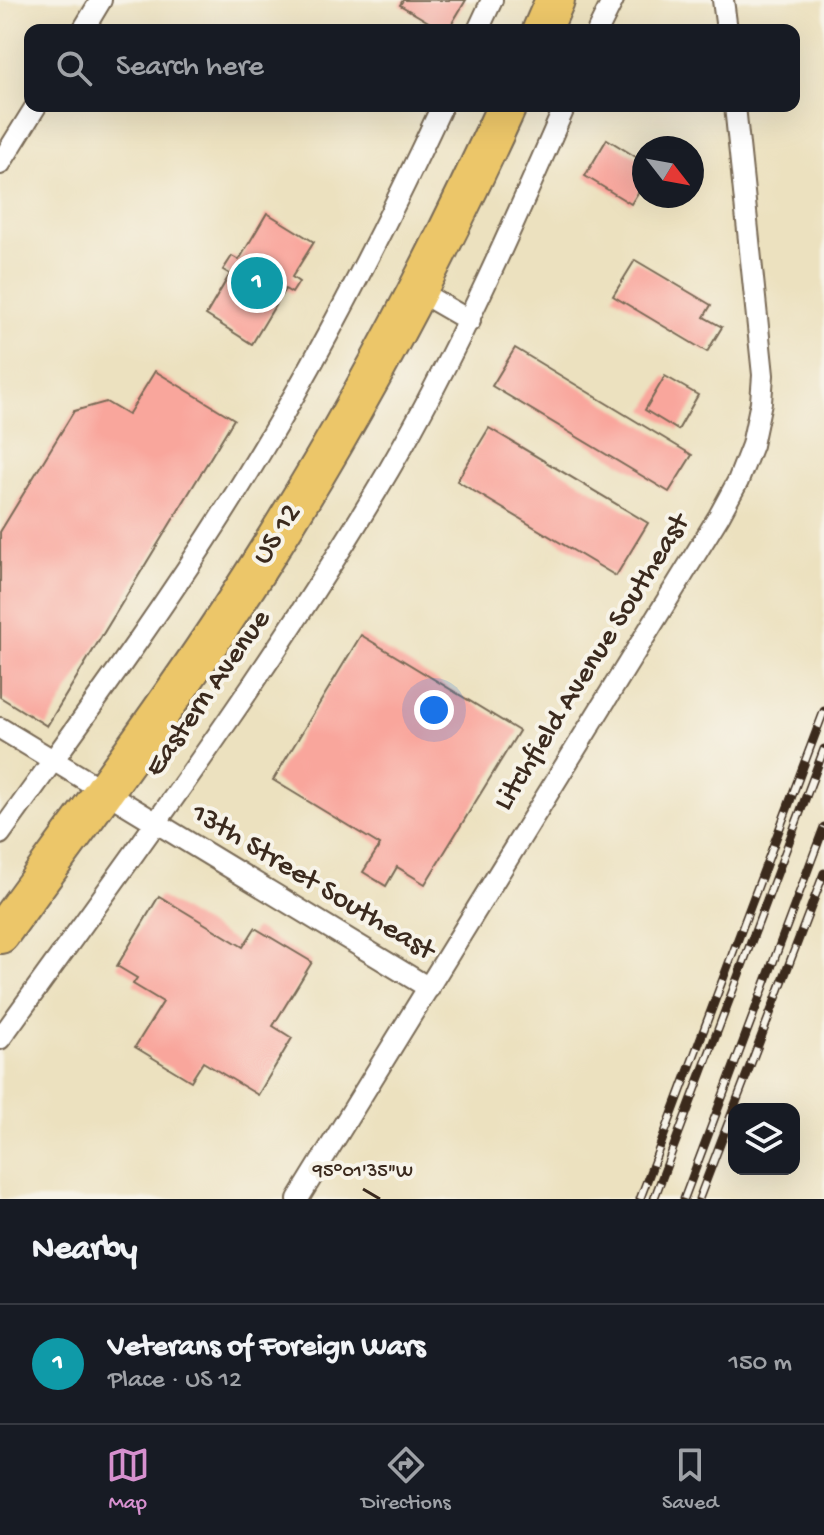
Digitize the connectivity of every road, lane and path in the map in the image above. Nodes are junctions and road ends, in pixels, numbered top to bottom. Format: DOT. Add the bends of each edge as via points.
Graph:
graph roads {
  1 [pos="101,0"];
  2 [pos="492,0"];
  3 [pos="555,0"];
  4 [pos="613,0"];
  5 [pos="723,0"];
  6 [pos="87,24"];
  7 [pos="481,24"];
  8 [pos="545,24"];
  9 [pos="601,24"];
  10 [pos="726,24"];
  11 [pos="32,112"];
  12 [pos="439,112"];
  13 [pos="504,112"];
  14 [pos="562,112"];
  15 [pos="736,112"];
  16 [pos="0,164"];
  17 [pos="418,291"];
  18 [pos="470,321"];
  19 [pos="0,728"];
  20 [pos="53,761"];
  21 [pos="104,792"];
  22 [pos="156,823"];
  23 [pos="0,834"];
  24 [pos="0,934"];
  25 [pos="429,988"];
  26 [pos="0,1039"];
  27 [pos="298,1199"];
  1 -- 6 [label="street"];
  2 -- 7 [label="street"];
  3 -- 8 [label="highway"];
  4 -- 9 [label="street"];
  5 -- 10 [label="street"];
  11 -- 16 [label="street"];
  12 -- 20 [label="street" via="354,286 249,473"];
  13 -- 17 [label="highway, US 12 / US 12"];
  14 -- 18 [label="street, Eastern Avenue"];
  15 -- 25 [label="street, Litchfield Avenue Southeast" via="763,375 746,465"];
  17 -- 18 [label="street"];
  17 -- 21 [label="highway, US 12 / US 12" via="270,548"];
  18 -- 22 [label="street, Eastern Avenue" via="321,581"];
  19 -- 20 [label="street, 13th Street Southeast"];
  20 -- 21 [label="street, 13th Street Southeast"];
  20 -- 23 [label="street"];
  21 -- 22 [label="street, 13th Street Southeast"];
  21 -- 24 [label="highway, US 12 / US 12"];
  22 -- 25 [label="street, 13th Street Southeast"];
  22 -- 26 [label="street, Eastern Avenue"];
  25 -- 27 [label="street, Litchfield Avenue Southeast"];
}
